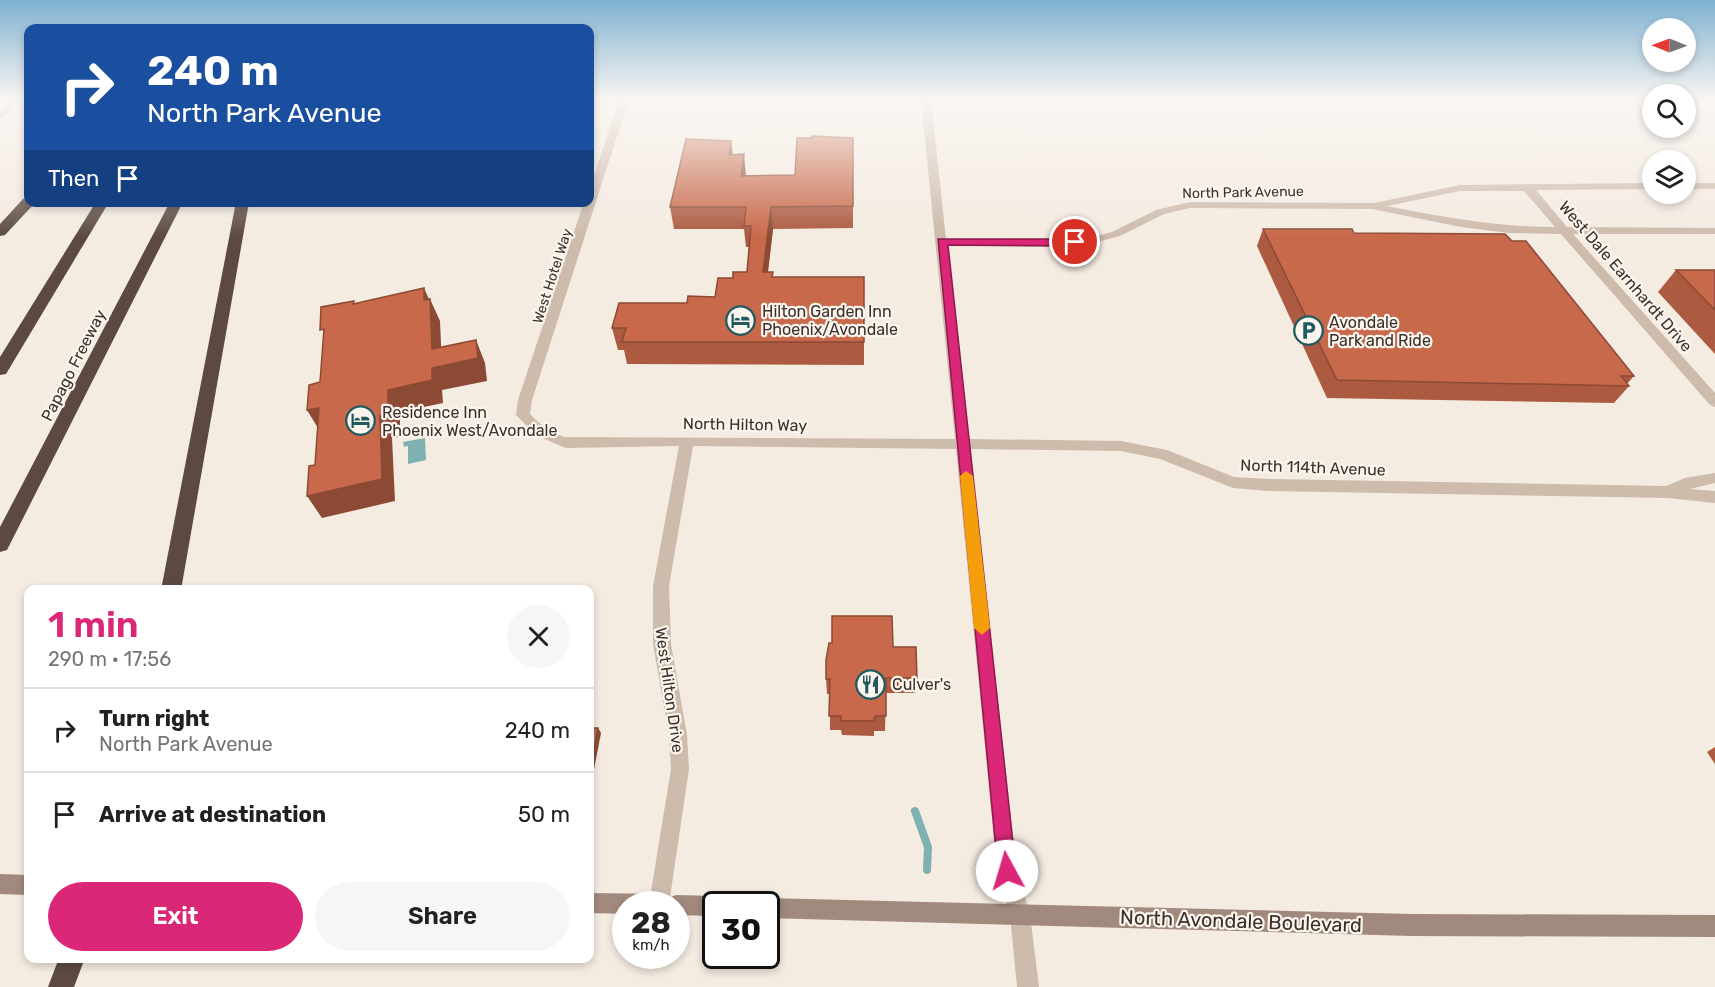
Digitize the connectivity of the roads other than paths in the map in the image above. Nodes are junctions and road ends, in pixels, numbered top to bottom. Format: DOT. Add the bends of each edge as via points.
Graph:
graph roads {
  1 [pos="609,145"];
  2 [pos="931,145"];
  3 [pos="1642,186"];
  4 [pos="1696,186"];
  5 [pos="1715,186"];
  6 [pos="1528,188"];
  7 [pos="594,190"];
  8 [pos="24,206"];
  9 [pos="1372,206"];
  10 [pos="100,207"];
  11 [pos="174,207"];
  12 [pos="242,207"];
  13 [pos="588,207"];
  14 [pos="1565,230"];
  15 [pos="1715,231"];
  16 [pos="0,232"];
  17 [pos="942,242"];
  18 [pos="0,370"];
  19 [pos="1700,384"];
  20 [pos="1715,394"];
  21 [pos="1715,402"];
  22 [pos="531,426"];
  23 [pos="687,441"];
  24 [pos="963,444"];
  25 [pos="1715,478"];
  26 [pos="1668,492"];
  27 [pos="1715,497"];
  28 [pos="0,545"];
  29 [pos="172,585"];
  30 [pos="0,884"];
  31 [pos="24,885"];
  32 [pos="661,891"];
  33 [pos="594,903"];
  34 [pos="612,903"];
  35 [pos="780,908"];
  36 [pos="1020,915"];
  37 [pos="1715,926"];
  38 [pos="70,963"];
  39 [pos="61,987"];
  40 [pos="1028,987"];
  1 -- 7 [label="street, West Hotel Way"];
  2 -- 17 [label="street"];
  3 -- 6 [label="street, North Park Avenue"];
  4 -- 5 [label="street"];
  6 -- 9 [label="street, North Park Avenue" via="1460,188"];
  6 -- 14 [label="street, West Dale Earnhardt Drive"];
  8 -- 16 [label="highway"];
  9 -- 14 [label="street, North Park Avenue" via="1509,230"];
  9 -- 17 [label="street, North Park Avenue" via="1191,205 1160,212 1116,234 1086,241"];
  10 -- 18 [label="highway"];
  11 -- 28 [label="highway, Papago Freeway"];
  12 -- 29 [label="highway"];
  13 -- 22 [label="street, West Hotel Way" via="525,400 523,415"];
  14 -- 15 [label="street, North Park Avenue"];
  14 -- 19 [label="street, West Dale Earnhardt Drive" via="1666,350"];
  17 -- 24 [label="street"];
  19 -- 20 [label="street, West Dale Earnhardt Drive"];
  19 -- 21 [label="street, West Dale Earnhardt Drive"];
  22 -- 23 [label="street, North Hilton Way" via="566,443"];
  23 -- 24 [label="street, North Hilton Way"];
  23 -- 32 [label="street, West Hilton Drive" via="661,586 661,636 680,769"];
  24 -- 26 [label="street, North 114th Avenue" via="1121,446 1162,454 1233,482 1268,485"];
  24 -- 36 [label="street" via="1007,871"];
  25 -- 26 [label="street"];
  26 -- 27 [label="street, North 114th Avenue"];
  30 -- 31 [label="main road"];
  33 -- 34 [label="main road"];
  35 -- 36 [label="main road, North Avondale Boulevard"];
  36 -- 37 [label="main road, North Avondale Boulevard" via="1411,925"];
  36 -- 40 [label="street"];
  38 -- 39 [label="highway"];
}
